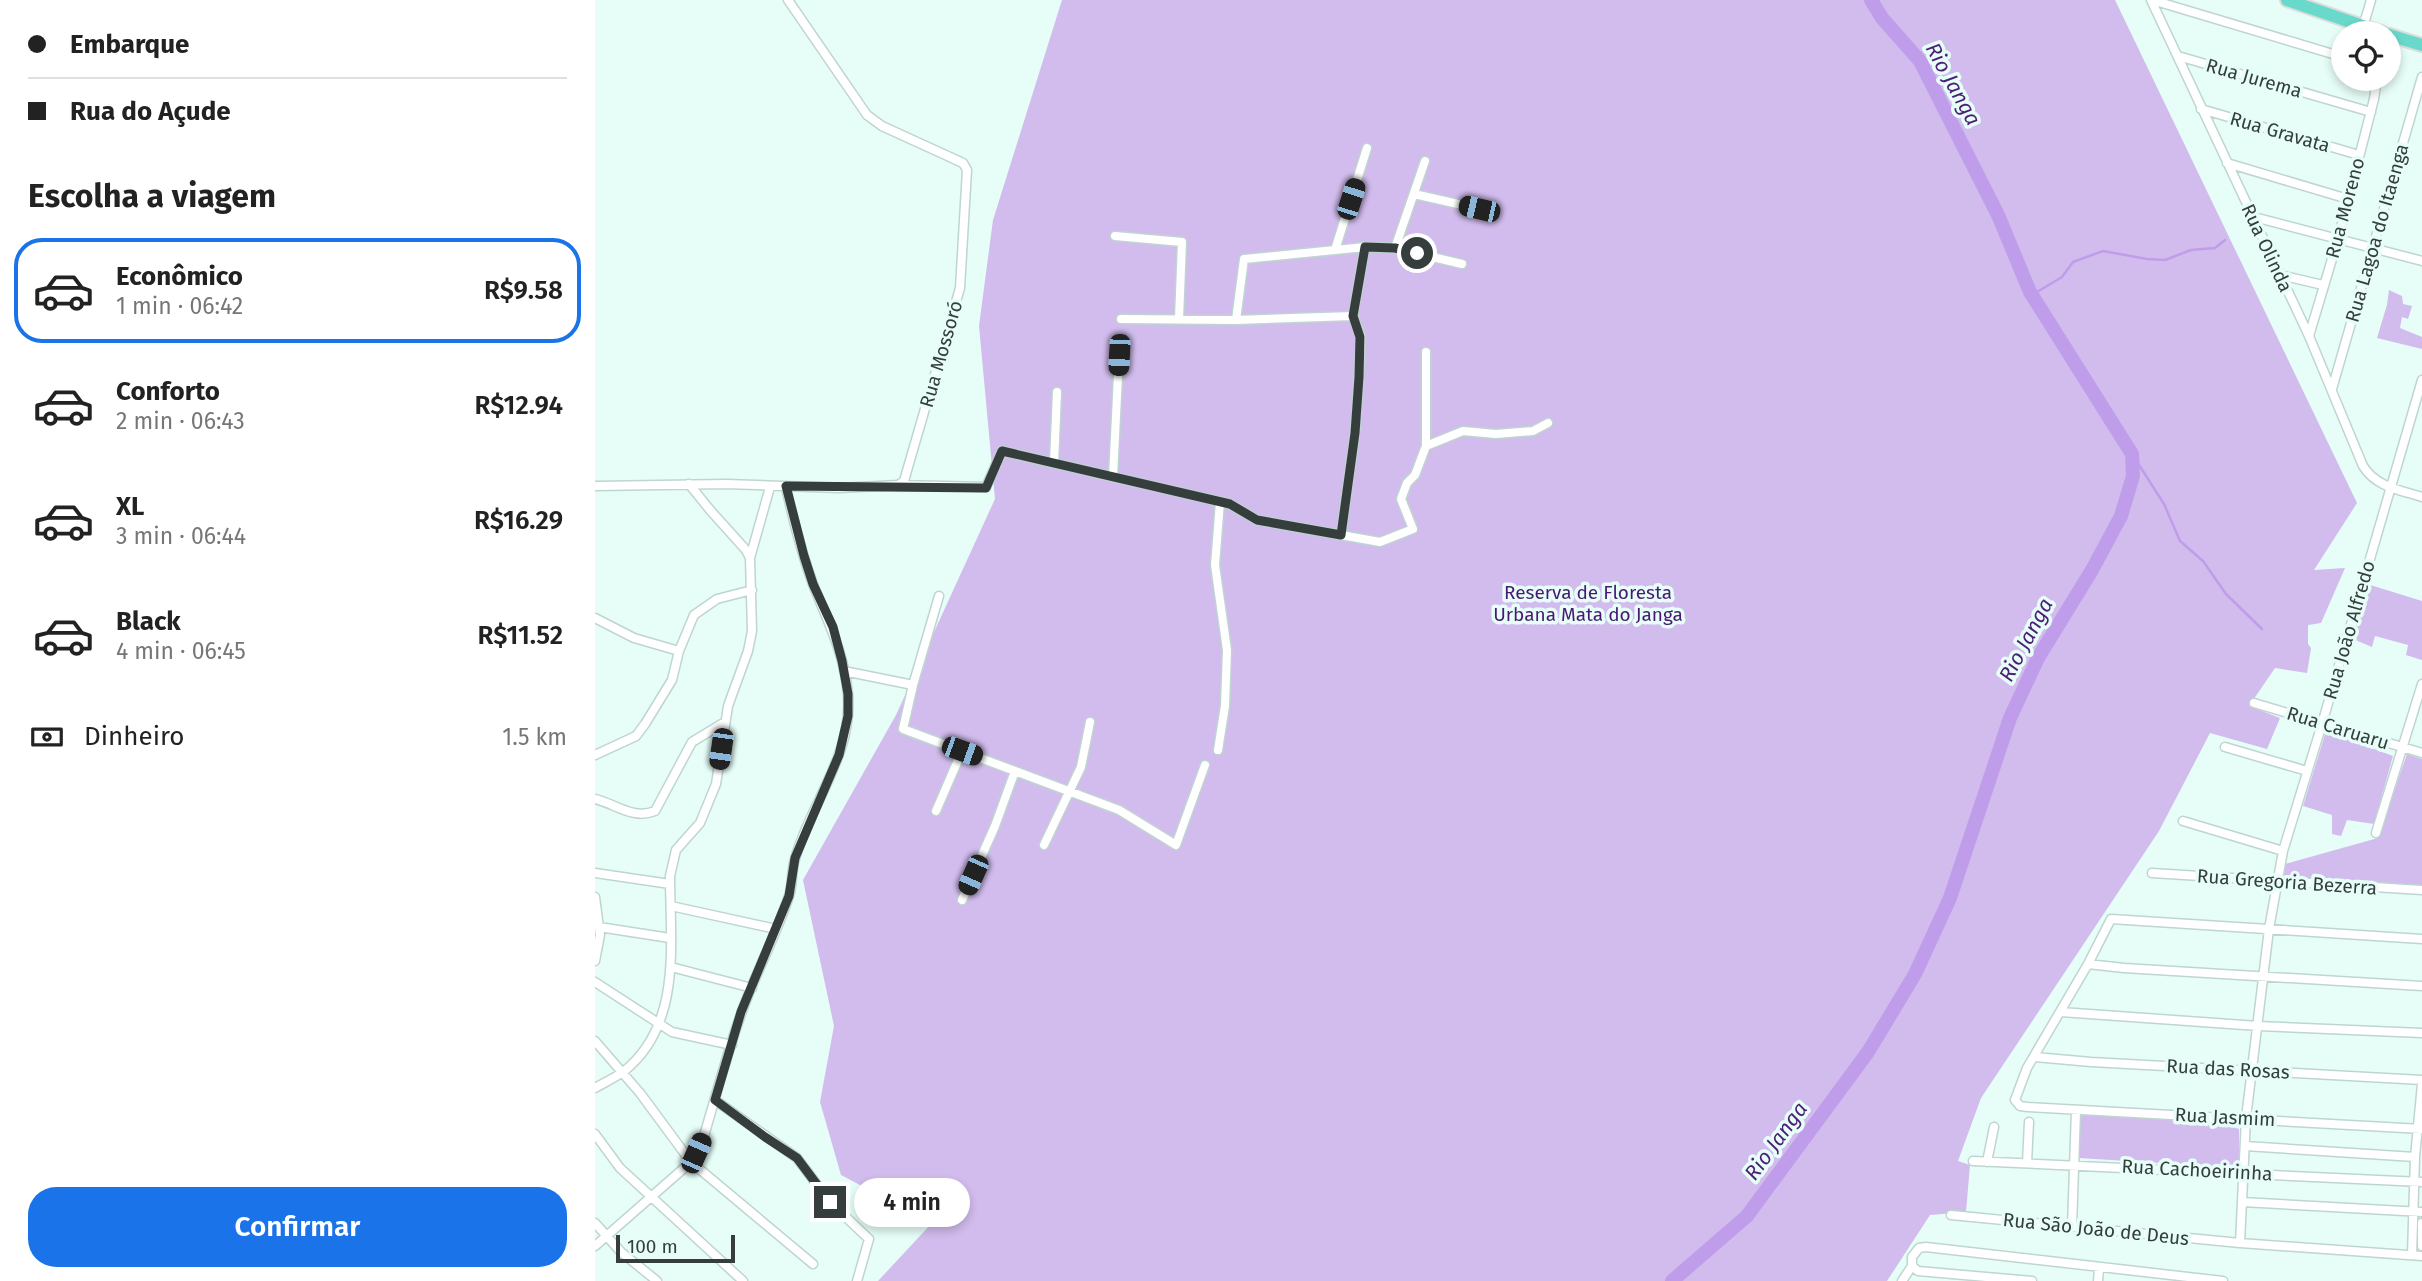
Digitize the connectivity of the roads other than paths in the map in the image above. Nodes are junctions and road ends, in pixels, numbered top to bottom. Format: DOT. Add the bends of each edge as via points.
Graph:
graph roads {
  1 [pos="788,0"];
  2 [pos="2151,0"];
  3 [pos="2371,0"];
  4 [pos="2290,1"];
  5 [pos="2346,21"];
  6 [pos="2365,21"];
  7 [pos="2401,39"];
  8 [pos="2422,45"];
  9 [pos="2331,53"];
  10 [pos="2178,56"];
  11 [pos="2422,77"];
  12 [pos="2375,91"];
  13 [pos="2201,108"];
  14 [pos="2371,112"];
  15 [pos="1367,148"];
  16 [pos="2359,155"];
  17 [pos="1425,161"];
  18 [pos="2227,163"];
  19 [pos="1414,194"];
  20 [pos="2348,199"];
  21 [pos="1479,209"];
  22 [pos="2254,217"];
  23 [pos="1115,236"];
  24 [pos="2338,239"];
  25 [pos="1365,247"];
  26 [pos="1395,248"];
  27 [pos="2372,248"];
  28 [pos="1335,250"];
  29 [pos="2422,261"];
  30 [pos="1462,264"];
  31 [pos="2280,275"];
  32 [pos="2323,285"];
  33 [pos="1353,316"];
  34 [pos="1121,319"];
  35 [pos="1179,319"];
  36 [pos="1236,320"];
  37 [pos="2309,336"];
  38 [pos="1426,352"];
  39 [pos="1119,355"];
  40 [pos="2422,380"];
  41 [pos="2332,389"];
  42 [pos="1056,392"];
  43 [pos="1548,423"];
  44 [pos="1426,446"];
  45 [pos="1054,463"];
  46 [pos="1113,477"];
  47 [pos="689,484"];
  48 [pos="898,485"];
  49 [pos="595,486"];
  50 [pos="770,486"];
  51 [pos="786,486"];
  52 [pos="2390,488"];
  53 [pos="2422,497"];
  54 [pos="1220,502"];
  55 [pos="1341,535"];
  56 [pos="750,558"];
  57 [pos="752,590"];
  58 [pos="939,596"];
  59 [pos="595,618"];
  60 [pos="679,651"];
  61 [pos="844,671"];
  62 [pos="2422,684"];
  63 [pos="913,685"];
  64 [pos="2254,703"];
  65 [pos="725,722"];
  66 [pos="1090,722"];
  67 [pos="2322,724"];
  68 [pos="2225,747"];
  69 [pos="2403,748"];
  70 [pos="1218,750"];
  71 [pos="962,751"];
  72 [pos="2422,753"];
  73 [pos="595,755"];
  74 [pos="1205,765"];
  75 [pos="1015,771"];
  76 [pos="2307,771"];
  77 [pos="1070,792"];
  78 [pos="595,799"];
  79 [pos="936,811"];
  80 [pos="2183,821"];
  81 [pos="2376,833"];
  82 [pos="1044,845"];
  83 [pos="2283,851"];
  84 [pos="595,873"];
  85 [pos="2152,873"];
  86 [pos="2277,881"];
  87 [pos="670,884"];
  88 [pos="2422,890"];
  89 [pos="595,897"];
  90 [pos="962,900"];
  91 [pos="671,906"];
  92 [pos="599,927"];
  93 [pos="776,929"];
  94 [pos="2269,929"];
  95 [pos="670,938"];
  96 [pos="2422,939"];
  97 [pos="597,946"];
  98 [pos="595,961"];
  99 [pos="2088,964"];
  100 [pos="671,967"];
  101 [pos="2263,977"];
  102 [pos="595,982"];
  103 [pos="2422,986"];
  104 [pos="752,988"];
  105 [pos="2061,1012"];
  106 [pos="659,1025"];
  107 [pos="2258,1026"];
  108 [pos="2422,1033"];
  109 [pos="595,1041"];
  110 [pos="732,1045"];
  111 [pos="2035,1057"];
  112 [pos="2251,1070"];
  113 [pos="623,1072"];
  114 [pos="2422,1082"];
  115 [pos="595,1088"];
  116 [pos="715,1100"];
  117 [pos="2076,1110"];
  118 [pos="2246,1118"];
  119 [pos="2029,1122"];
  120 [pos="1994,1127"];
  121 [pos="2420,1128"];
  122 [pos="595,1134"];
  123 [pos="2245,1146"];
  124 [pos="2415,1157"];
  125 [pos="1973,1161"];
  126 [pos="691,1162"];
  127 [pos="1987,1162"];
  128 [pos="2027,1163"];
  129 [pos="2074,1164"];
  130 [pos="2243,1172"];
  131 [pos="2418,1182"];
  132 [pos="652,1196"];
  133 [pos="2242,1202"];
  134 [pos="2418,1211"];
  135 [pos="1951,1215"];
  136 [pos="595,1223"];
  137 [pos="2422,1223"];
  138 [pos="2072,1227"];
  139 [pos="605,1235"];
  140 [pos="2240,1243"];
  141 [pos="595,1246"];
  142 [pos="2422,1246"];
  143 [pos="2412,1255"];
  144 [pos="2422,1256"];
  145 [pos="813,1264"];
  146 [pos="1915,1268"];
  147 [pos="2099,1268"];
  148 [pos="657,1281"];
  149 [pos="743,1281"];
  150 [pos="857,1281"];
  151 [pos="1902,1281"];
  152 [pos="2032,1281"];
  153 [pos="2098,1281"];
  154 [pos="2223,1281"];
  1 -- 48 [label="street, Rua Mossoró" via="867,115 963,163 967,170 960,288 906,476"];
  2 -- 9 [label="street"];
  2 -- 10 [label="street, Rua Olinda"];
  3 -- 6 [label="street"];
  4 -- 5 [label="main road"];
  7 -- 8 [label="main road"];
  10 -- 13 [label="street, Rua Olinda"];
  10 -- 14 [label="street, Rua Jurema"];
  11 -- 27 [label="street, Rua Lagoa do Itaenga"];
  12 -- 14 [label="street, Rua Moreno"];
  13 -- 16 [label="street, Rua Gravata"];
  13 -- 18 [label="street, Rua Olinda"];
  14 -- 16 [label="street, Rua Moreno"];
  15 -- 28 [label="street"];
  16 -- 20 [label="street, Rua Moreno"];
  17 -- 19 [label="street"];
  18 -- 20 [label="street"];
  18 -- 22 [label="street, Rua Olinda"];
  19 -- 21 [label="street"];
  19 -- 26 [label="street"];
  20 -- 24 [label="street, Rua Moreno"];
  22 -- 24 [label="street"];
  22 -- 31 [label="street, Rua Olinda"];
  23 -- 35 [label="street" via="1182,242"];
  24 -- 27 [label="street"];
  24 -- 32 [label="street, Rua Moreno"];
  25 -- 26 [label="street"];
  25 -- 28 [label="street"];
  25 -- 33 [label="street"];
  26 -- 30 [label="street"];
  27 -- 29 [label="street"];
  27 -- 41 [label="street, Rua Lagoa do Itaenga"];
  28 -- 36 [label="street" via="1244,258"];
  31 -- 32 [label="street"];
  31 -- 37 [label="street, Rua Olinda"];
  32 -- 37 [label="street, Rua Moreno"];
  33 -- 36 [label="street"];
  33 -- 55 [label="street" via="1360,337 1359,377"];
  34 -- 35 [label="street"];
  35 -- 36 [label="street"];
  37 -- 41 [label="street, Rua Olinda"];
  38 -- 44 [label="street"];
  39 -- 46 [label="street"];
  40 -- 52 [label="street, Rua João Alfredo"];
  41 -- 52 [label="street, Rua Olinda" via="2369,475"];
  42 -- 45 [label="street"];
  43 -- 44 [label="street" via="1533,430 1496,434 1463,431"];
  44 -- 55 [label="street" via="1401,499 1413,529 1380,542"];
  45 -- 46 [label="street"];
  45 -- 48 [label="street" via="1002,451 986,488"];
  46 -- 54 [label="street"];
  47 -- 49 [label="street"];
  47 -- 50 [label="street"];
  47 -- 56 [label="street"];
  48 -- 51 [label="street"];
  50 -- 51 [label="street"];
  50 -- 56 [label="street"];
  51 -- 61 [label="street" via="804,556 833,627"];
  52 -- 53 [label="street"];
  52 -- 67 [label="street, Rua João Alfredo"];
  54 -- 55 [label="street" via="1257,520"];
  54 -- 70 [label="street" via="1215,565 1227,650 1226,706"];
  56 -- 57 [label="street"];
  57 -- 60 [label="street" via="717,599 694,615"];
  57 -- 65 [label="street" via="750,641"];
  58 -- 63 [label="street"];
  59 -- 60 [label="street" via="634,638"];
  60 -- 73 [label="street" via="672,680 636,736"];
  61 -- 63 [label="street"];
  61 -- 93 [label="street" via="845,737 795,858 792,887"];
  62 -- 69 [label="street"];
  63 -- 71 [label="street" via="903,729"];
  64 -- 67 [label="street, Rua Caruaru"];
  65 -- 78 [label="street" via="692,742 655,811 640,815"];
  65 -- 87 [label="street" via="711,799 700,823 676,850"];
  66 -- 77 [label="street" via="1081,767"];
  67 -- 69 [label="street, Rua Caruaru"];
  67 -- 76 [label="street, Rua João Alfredo"];
  68 -- 76 [label="street"];
  69 -- 72 [label="street, Rua Caruaru"];
  69 -- 81 [label="street"];
  71 -- 75 [label="street"];
  71 -- 79 [label="street"];
  74 -- 77 [label="street" via="1175,845 1119,810"];
  75 -- 77 [label="street"];
  75 -- 90 [label="street"];
  76 -- 83 [label="street, Rua João Alfredo"];
  77 -- 82 [label="street"];
  80 -- 83 [label="street"];
  83 -- 86 [label="street, Rua João Alfredo"];
  84 -- 87 [label="street"];
  85 -- 86 [label="street, Rua Gregoria Bezerra"];
  86 -- 88 [label="street, Rua Gregoria Bezerra"];
  86 -- 94 [label="street"];
  87 -- 91 [label="street"];
  89 -- 92 [label="street"];
  91 -- 93 [label="street"];
  91 -- 95 [label="street"];
  92 -- 95 [label="street"];
  92 -- 97 [label="street"];
  93 -- 104 [label="street"];
  94 -- 96 [label="street"];
  94 -- 99 [label="street" via="2111,919"];
  94 -- 101 [label="street"];
  95 -- 100 [label="street"];
  97 -- 98 [label="street"];
  99 -- 101 [label="street"];
  99 -- 105 [label="street"];
  100 -- 104 [label="street"];
  100 -- 106 [label="street"];
  101 -- 103 [label="street"];
  101 -- 107 [label="street"];
  102 -- 106 [label="street"];
  104 -- 110 [label="street"];
  105 -- 107 [label="street"];
  105 -- 111 [label="street"];
  106 -- 110 [label="street" via="693,1038"];
  106 -- 113 [label="street"];
  107 -- 108 [label="street"];
  107 -- 112 [label="street"];
  109 -- 113 [label="street"];
  110 -- 116 [label="street"];
  111 -- 112 [label="street, Rua das Rosas"];
  111 -- 117 [label="street, Rua Jasmim" via="2015,1095 2017,1104"];
  112 -- 114 [label="street, Rua das Rosas"];
  112 -- 118 [label="street"];
  113 -- 115 [label="street"];
  113 -- 126 [label="street"];
  114 -- 121 [label="street"];
  116 -- 126 [label="street"];
  116 -- 150 [label="street" via="797,1158 830,1202 869,1239"];
  117 -- 118 [label="street, Rua Jasmim"];
  117 -- 129 [label="street"];
  118 -- 121 [label="street, Rua Jasmim"];
  118 -- 123 [label="street"];
  119 -- 128 [label="street"];
  120 -- 127 [label="street"];
  121 -- 124 [label="street"];
  122 -- 132 [label="street" via="620,1168"];
  123 -- 124 [label="street"];
  123 -- 130 [label="street"];
  124 -- 131 [label="street"];
  125 -- 127 [label="street, Rua Cachoeirinha"];
  126 -- 132 [label="street"];
  126 -- 145 [label="street"];
  127 -- 128 [label="street, Rua Cachoeirinha"];
  128 -- 129 [label="street, Rua Cachoeirinha"];
  129 -- 130 [label="street, Rua Cachoeirinha"];
  129 -- 138 [label="street"];
  130 -- 131 [label="street, Rua Cachoeirinha"];
  130 -- 133 [label="street"];
  131 -- 134 [label="street"];
  132 -- 139 [label="street"];
  132 -- 149 [label="street"];
  133 -- 134 [label="street"];
  133 -- 140 [label="street"];
  134 -- 143 [label="street"];
  135 -- 138 [label="street, Rua São João de Deus"];
  136 -- 139 [label="street"];
  137 -- 142 [label="street"];
  138 -- 140 [label="street, Rua São João de Deus"];
  139 -- 141 [label="street"];
  139 -- 148 [label="street"];
  140 -- 143 [label="street, Rua São João de Deus"];
  143 -- 144 [label="street, Rua São João de Deus"];
  146 -- 147 [label="street" via="1912,1257 1926,1247"];
  146 -- 151 [label="street"];
  146 -- 152 [label="street"];
  147 -- 153 [label="street"];
  147 -- 154 [label="street"];
}
